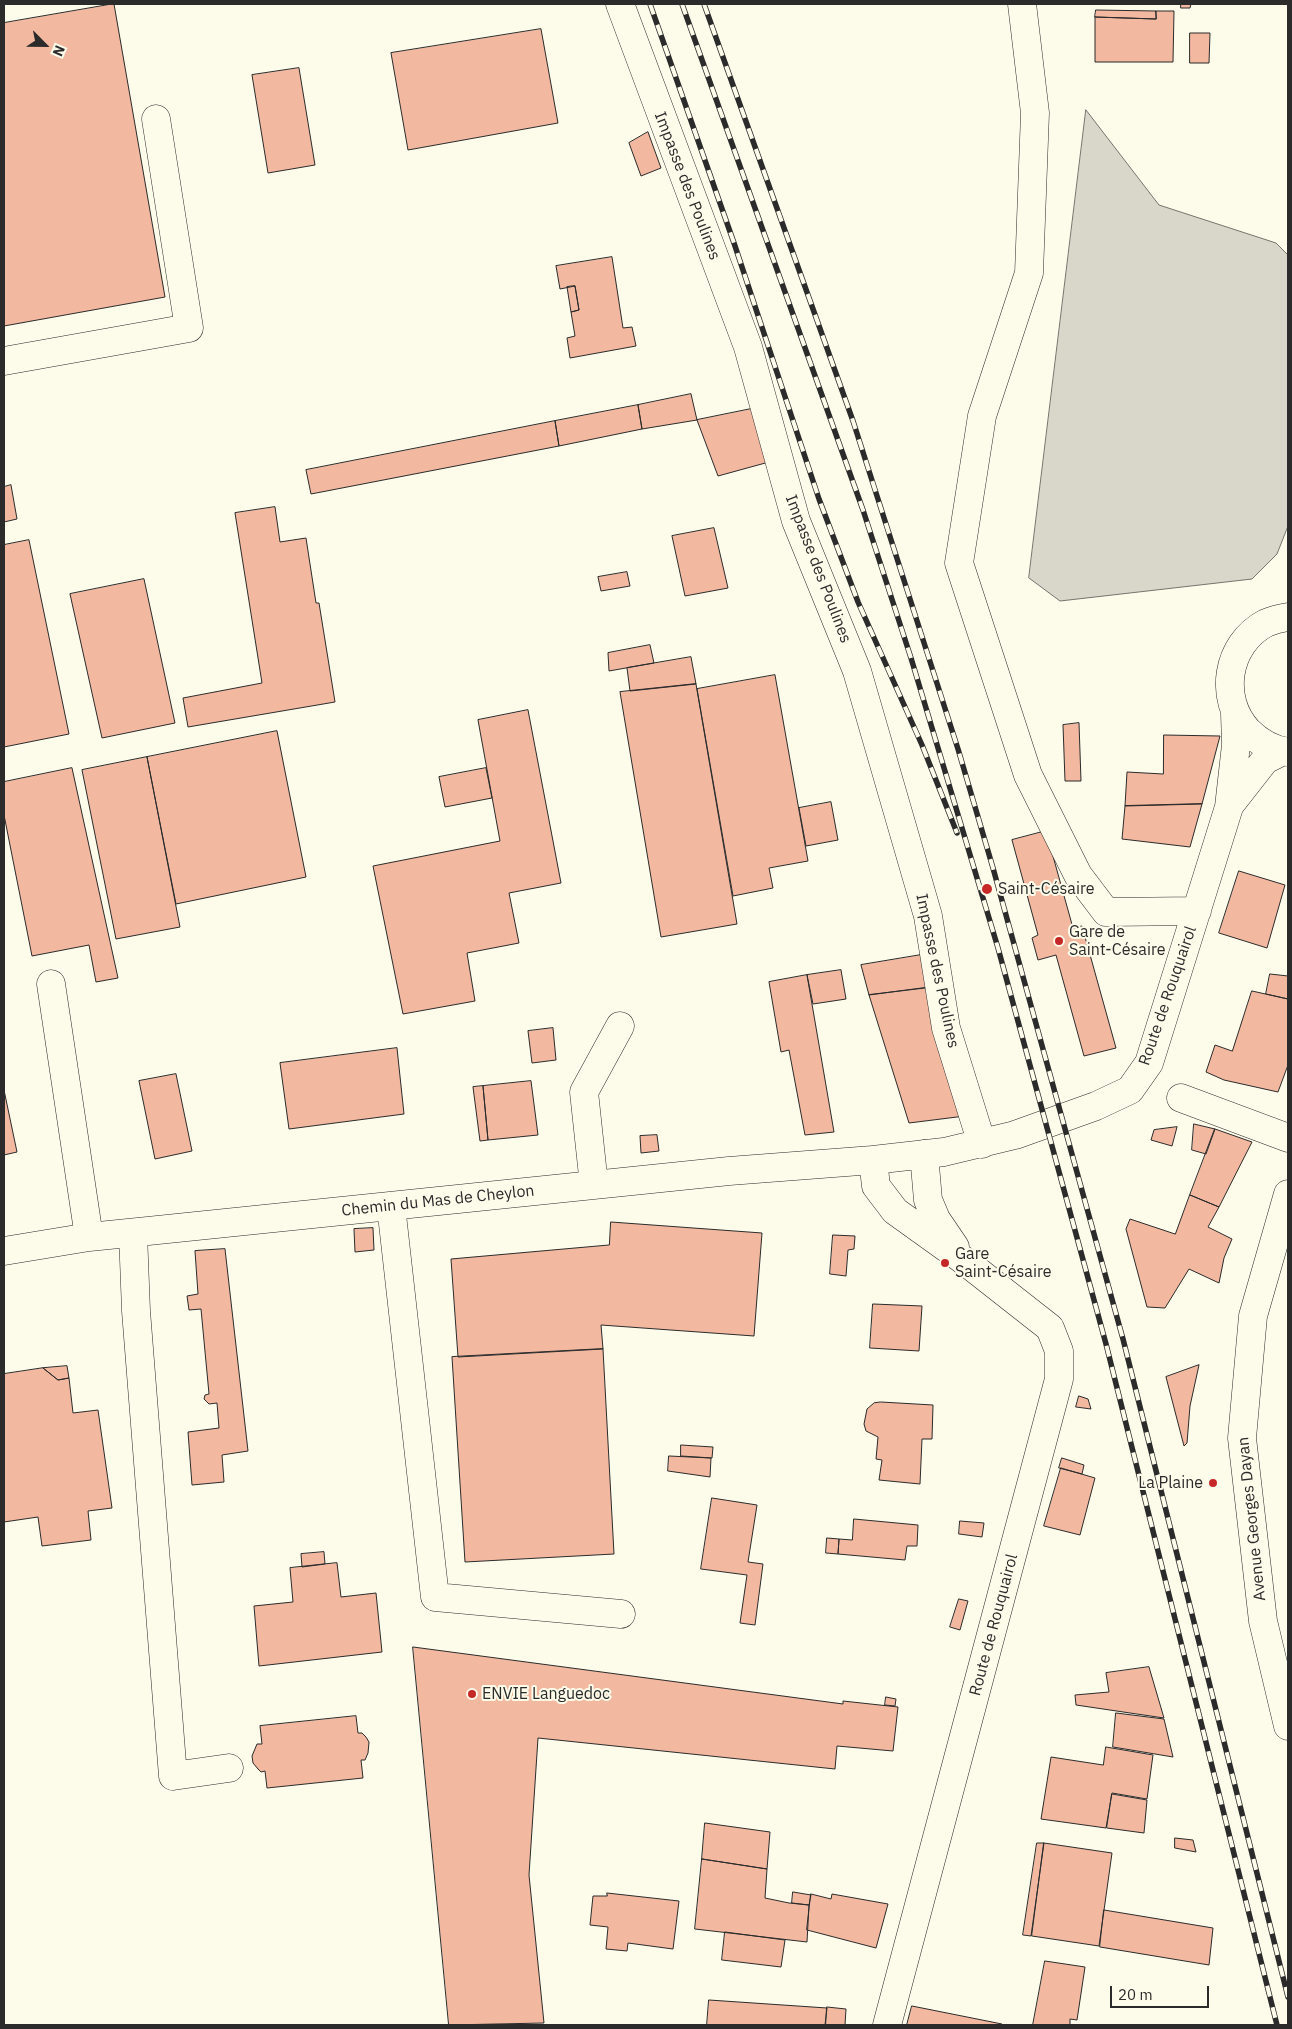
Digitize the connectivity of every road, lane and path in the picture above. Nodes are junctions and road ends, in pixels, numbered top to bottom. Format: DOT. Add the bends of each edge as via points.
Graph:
graph roads {
  1 [pos="620,4"];
  2 [pos="1022,4"];
  3 [pos="156,119"];
  4 [pos="4,362"];
  5 [pos="1284,614"];
  6 [pos="1235,713"];
  7 [pos="1286,751"];
  8 [pos="1228,808"];
  9 [pos="1197,911"];
  10 [pos="51,984"];
  11 [pos="620,1026"];
  12 [pos="1181,1098"];
  13 [pos="1288,1138"];
  14 [pos="982,1144"];
  15 [pos="934,1153"];
  16 [pos="873,1160"];
  17 [pos="594,1185"];
  18 [pos="1288,1194"];
  19 [pos="391,1206"];
  20 [pos="133,1233"];
  21 [pos="89,1237"];
  22 [pos="4,1251"];
  23 [pos="966,1262"];
  24 [pos="621,1614"];
  25 [pos="1288,1726"];
  26 [pos="229,1768"];
  27 [pos="887,2025"];
  1 -- 14 [label="street, Impasse des Poulines" via="748,347 796,521 857,671 928,916 946,1028"];
  2 -- 9 [label="street" via="1035,113 1029,273 982,416 959,563 1028,775 1078,875 1106,912"];
  3 -- 4 [label="street" via="189,328"];
  5 -- 6 [label="street" via="1265,623 1248,637 1235,655 1229,692"];
  6 -- 7 [label="street" via="1254,738 1267,746"];
  6 -- 8 [label="street, Route de Rouquairol" via="1236,745"];
  7 -- 8 [label="street, Route de Rouquairol" via="1265,760"];
  8 -- 9 [label="street, Route de Rouquairol"];
  9 -- 14 [label="street, Route de Rouquairol" via="1149,1063 1130,1090 1096,1106"];
  10 -- 21 [label="street"];
  11 -- 17 [label="street" via="584,1092"];
  12 -- 13 [label="street"];
  14 -- 15 [label="street, Route de Rouquairol"];
  15 -- 16 [label="street, Route de Rouquairol"];
  15 -- 23 [label="street, Route de Rouquairol" via="928,1200 936,1219"];
  16 -- 17 [label="street, Chemin du Mas de Cheylon"];
  16 -- 23 [label="street, Route de Rouquairol" via="876,1186 895,1211"];
  17 -- 19 [label="street, Chemin du Mas de Cheylon"];
  18 -- 25 [label="street, Avenue Georges Dayan" via="1253,1316 1242,1438 1263,1621"];
  19 -- 20 [label="street, Chemin du Mas de Cheylon"];
  19 -- 24 [label="street" via="435,1597"];
  20 -- 21 [label="street, Chemin du Mas de Cheylon"];
  20 -- 26 [label="street" via="136,1312 173,1776"];
  21 -- 22 [label="street, Chemin du Mas de Cheylon"];
  23 -- 27 [label="street, Route de Rouquairol" via="1050,1328 1059,1351 1059,1378"];
}
